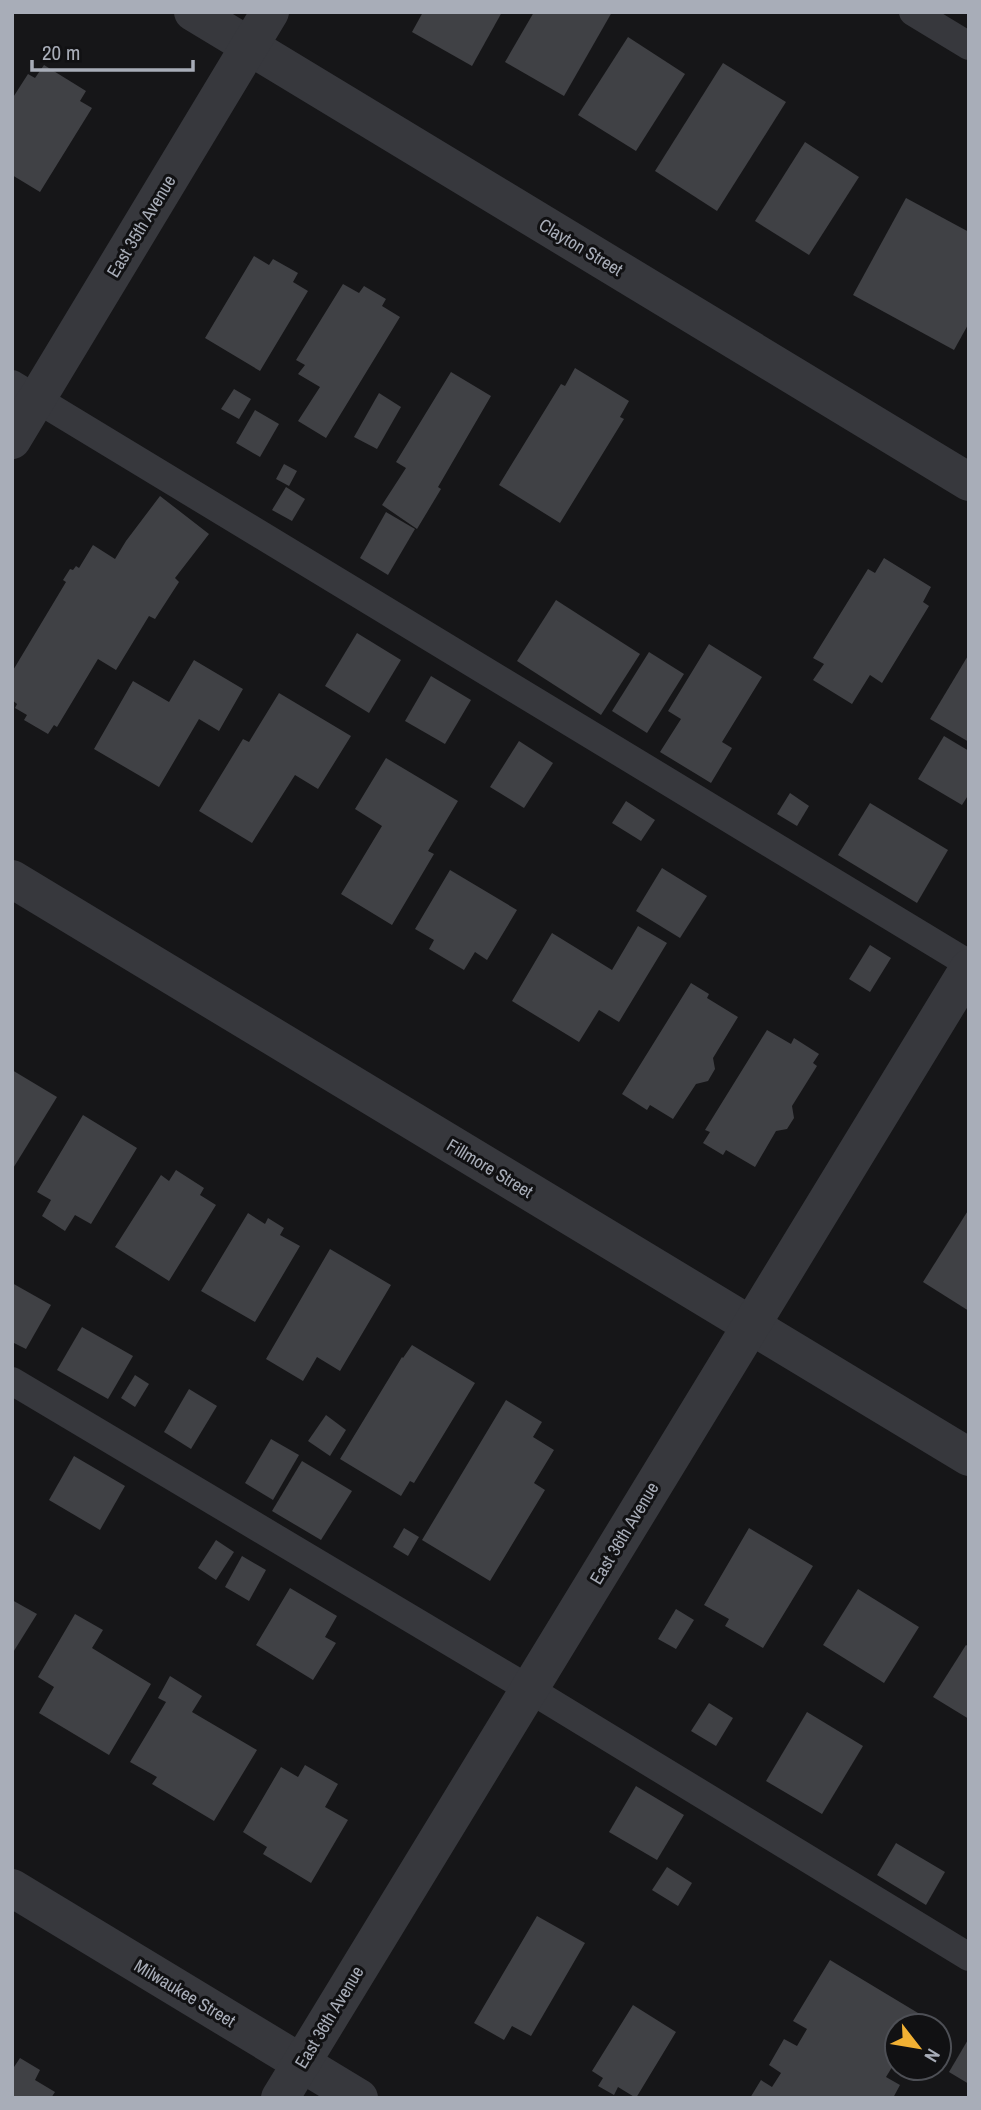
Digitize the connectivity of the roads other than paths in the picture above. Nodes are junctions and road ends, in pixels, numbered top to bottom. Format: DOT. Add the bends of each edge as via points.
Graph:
graph roads {
  1 [pos="193,12"];
  2 [pos="270,12"];
  3 [pos="913,12"];
  4 [pos="250,46"];
  5 [pos="969,46"];
  6 [pos="25,391"];
  7 [pos="12,440"];
  8 [pos="969,482"];
  9 [pos="12,879"];
  10 [pos="969,966"];
  11 [pos="750,1325"];
  12 [pos="12,1381"];
  13 [pos="969,1457"];
  14 [pos="529,1689"];
  15 [pos="12,1888"];
  16 [pos="969,1957"];
  17 [pos="301,2063"];
  18 [pos="281,2098"];
  19 [pos="359,2098"];
  1 -- 4 [label="street, Clayton Street"];
  2 -- 4 [label="street, East 35th Avenue"];
  3 -- 5 [label="lane"];
  4 -- 6 [label="street, East 35th Avenue"];
  4 -- 8 [label="street, Clayton Street"];
  6 -- 7 [label="street, East 35th Avenue"];
  6 -- 10 [label="lane"];
  9 -- 11 [label="street, Fillmore Street"];
  10 -- 11 [label="street, East 36th Avenue"];
  11 -- 13 [label="street, Fillmore Street"];
  11 -- 14 [label="street, East 36th Avenue"];
  12 -- 14 [label="lane"];
  14 -- 16 [label="lane"];
  14 -- 17 [label="street, East 36th Avenue"];
  15 -- 17 [label="street, Milwaukee Street"];
  17 -- 18 [label="street, East 36th Avenue"];
  17 -- 19 [label="street, Milwaukee Street"];
}
